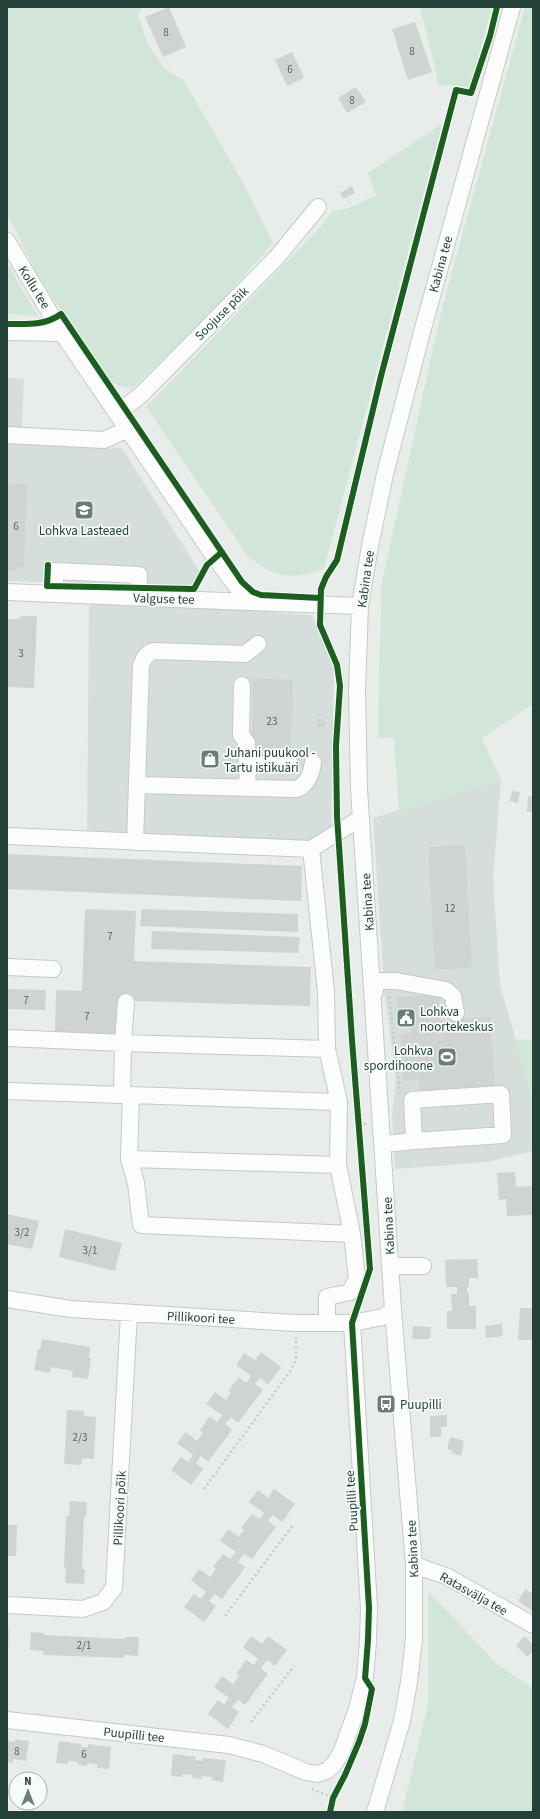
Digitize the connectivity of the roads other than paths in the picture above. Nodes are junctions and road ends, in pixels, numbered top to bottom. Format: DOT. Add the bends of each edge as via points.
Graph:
graph roads {
  1 [pos="512,7"];
  2 [pos="318,207"];
  3 [pos="7,241"];
  4 [pos="7,332"];
  5 [pos="62,333"];
  6 [pos="117,413"];
  7 [pos="128,429"];
  8 [pos="7,435"];
  9 [pos="7,592"];
  10 [pos="55,594"];
  11 [pos="138,597"];
  12 [pos="248,602"];
  13 [pos="360,606"];
  14 [pos="258,644"];
  15 [pos="242,685"];
  16 [pos="313,762"];
  17 [pos="248,764"];
  18 [pos="291,765"];
  19 [pos="137,785"];
  20 [pos="247,788"];
  21 [pos="361,818"];
  22 [pos="7,836"];
  23 [pos="135,842"];
  24 [pos="311,850"];
  25 [pos="7,967"];
  26 [pos="54,969"];
  27 [pos="372,981"];
  28 [pos="126,1002"];
  29 [pos="456,1014"];
  30 [pos="7,1038"];
  31 [pos="123,1043"];
  32 [pos="327,1050"];
  33 [pos="7,1091"];
  34 [pos="127,1095"];
  35 [pos="339,1102"];
  36 [pos="414,1141"];
  37 [pos="383,1144"];
  38 [pos="129,1159"];
  39 [pos="338,1165"];
  40 [pos="352,1234"];
  41 [pos="390,1266"];
  42 [pos="423,1266"];
  43 [pos="7,1299"];
  44 [pos="393,1310"];
  45 [pos="130,1313"];
  46 [pos="327,1323"];
  47 [pos="352,1323"];
  48 [pos="414,1565"];
  49 [pos="7,1605"];
  50 [pos="533,1625"];
  51 [pos="7,1720"];
  52 [pos="376,1812"];
  1 -- 13 [label="street, Kabina tee" via="384,474"];
  2 -- 6 [label="street, Soojuse põik" via="277,257 141,395"];
  3 -- 5 [label="street, Kollu tee"];
  4 -- 5 [label="street"];
  5 -- 6 [label="street, Kollu tee"];
  6 -- 7 [label="street, Kollu tee"];
  7 -- 8 [label="street" via="104,440"];
  7 -- 12 [label="street, Kollu tee"];
  9 -- 10 [label="street, Valguse tee"];
  10 -- 11 [label="street, Valguse tee"];
  10 -- 11 [label="street" via="55,571 139,575"];
  11 -- 12 [label="street, Valguse tee"];
  12 -- 13 [label="street, Valguse tee"];
  13 -- 21 [label="street, Kabina tee" via="357,690"];
  14 -- 19 [label="street" via="245,654 154,651 143,659"];
  15 -- 17 [label="street" via="241,735 247,743"];
  16 -- 20 [label="street" via="302,788"];
  17 -- 18 [label="street"];
  17 -- 20 [label="street"];
  19 -- 20 [label="street"];
  19 -- 23 [label="street"];
  21 -- 24 [label="street"];
  21 -- 27 [label="street, Kabina tee"];
  22 -- 23 [label="street"];
  23 -- 24 [label="street"];
  24 -- 32 [label="street" via="326,992"];
  25 -- 26 [label="street"];
  27 -- 29 [label="street" via="446,990 453,996"];
  27 -- 37 [label="street, Kabina tee"];
  28 -- 31 [label="street"];
  30 -- 31 [label="street"];
  31 -- 32 [label="street"];
  31 -- 34 [label="street"];
  32 -- 35 [label="street"];
  33 -- 34 [label="street"];
  34 -- 35 [label="street"];
  34 -- 38 [label="street"];
  35 -- 39 [label="street"];
  36 -- 36 [label="street" via="412,1100 501,1094 503,1135"];
  36 -- 37 [label="street"];
  37 -- 41 [label="street, Kabina tee"];
  38 -- 39 [label="street"];
  38 -- 40 [label="street" via="136,1183 141,1225"];
  39 -- 40 [label="street"];
  40 -- 46 [label="street" via="357,1278 350,1292 327,1297"];
  41 -- 42 [label="street"];
  41 -- 44 [label="street, Kabina tee"];
  43 -- 45 [label="street, Pillikoori tee"];
  44 -- 47 [label="street, Pillikoori tee" via="383,1317"];
  44 -- 48 [label="street, Kabina tee"];
  45 -- 46 [label="street, Pillikoori tee"];
  45 -- 49 [label="street, Pillikoori põik" via="114,1588 103,1602 83,1609"];
  46 -- 47 [label="street, Pillikoori tee"];
  47 -- 51 [label="street, Puupilli tee" via="367,1568 368,1640 365,1678 357,1709 341,1753 334,1764 328,1770 317,1774 229,1745"];
  48 -- 50 [label="street, Ratasvälja tee" via="446,1576"];
  48 -- 52 [label="street, Kabina tee" via="414,1639 409,1682 402,1721"];
}
